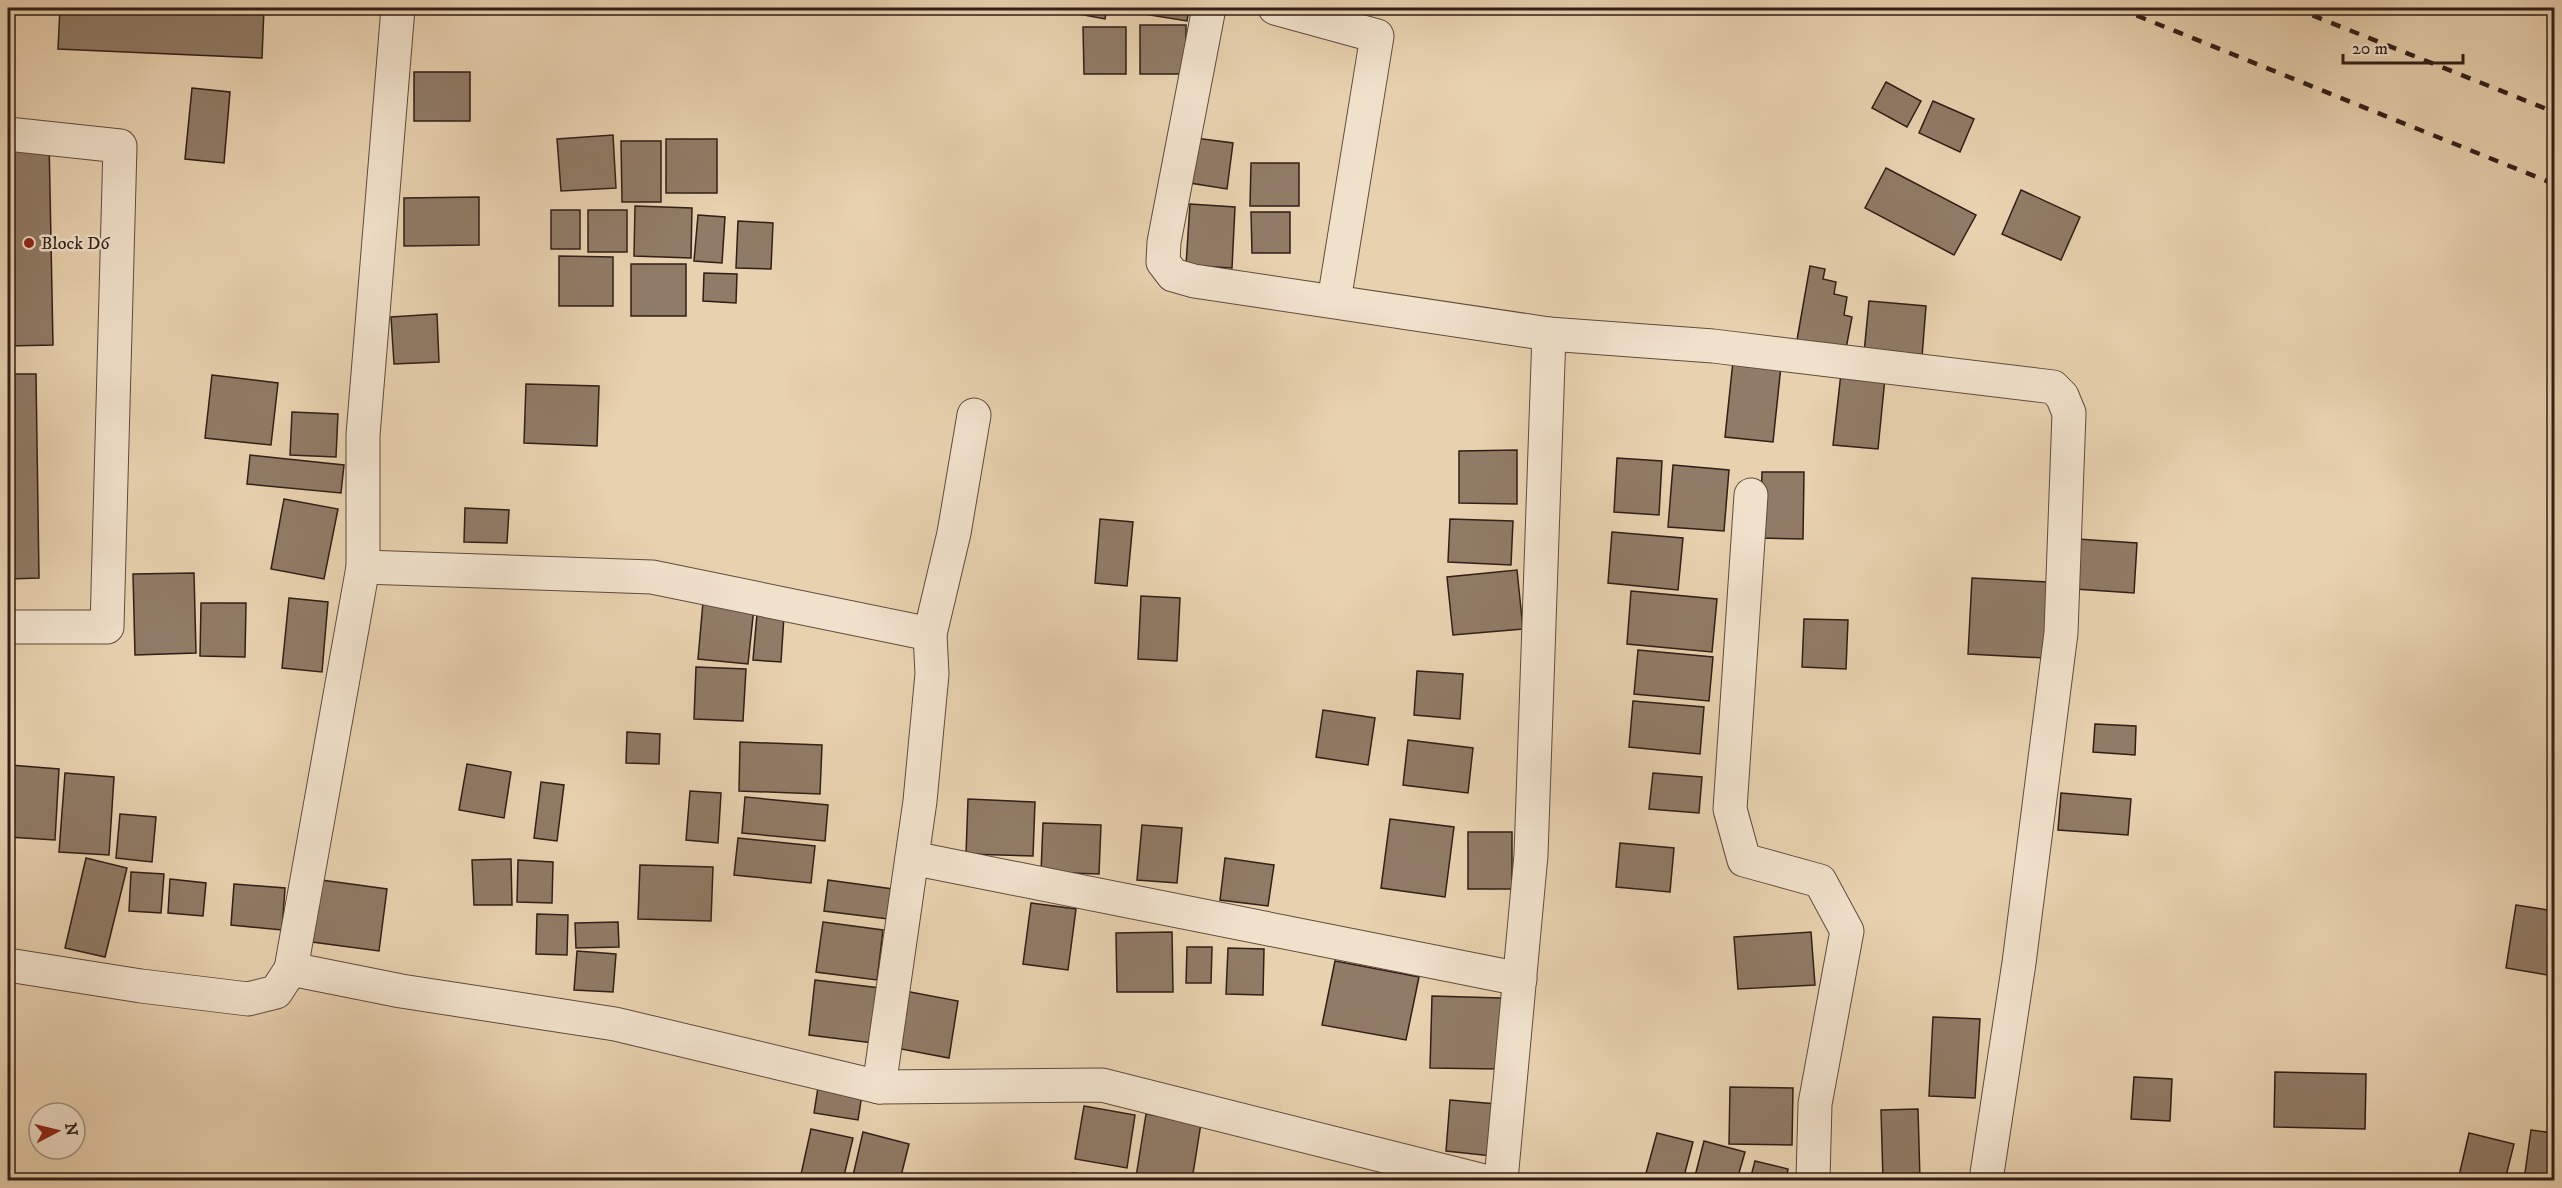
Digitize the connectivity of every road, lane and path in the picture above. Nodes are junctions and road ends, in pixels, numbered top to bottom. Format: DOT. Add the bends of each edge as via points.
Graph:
graph roads {
  1 [pos="398,8"];
  2 [pos="1209,8"];
  3 [pos="1275,8"];
  4 [pos="8,134"];
  5 [pos="1334,301"];
  6 [pos="1548,334"];
  7 [pos="974,416"];
  8 [pos="1751,495"];
  9 [pos="363,567"];
  10 [pos="8,627"];
  11 [pos="930,634"];
  12 [pos="912,858"];
  13 [pos="8,964"];
  14 [pos="291,969"];
  15 [pos="1520,979"];
  16 [pos="879,1087"];
  17 [pos="1480,1180"];
  18 [pos="1501,1180"];
  19 [pos="1813,1180"];
  20 [pos="1986,1180"];
  1 -- 9 [label="street" via="363,435"];
  2 -- 5 [label="street" via="1163,262 1173,275 1194,281"];
  3 -- 5 [label="street" via="1377,36"];
  4 -- 10 [label="street" via="120,146 107,627"];
  5 -- 6 [label="street"];
  6 -- 15 [label="street" via="1531,855"];
  6 -- 20 [label="street" via="1713,346 2053,387 2062,396 2069,413 2061,633 2019,963"];
  7 -- 11 [label="street" via="954,533"];
  8 -- 19 [label="street" via="1730,809 1744,860 1821,881 1847,931 1815,1104"];
  9 -- 11 [label="street" via="652,577"];
  9 -- 14 [label="street"];
  11 -- 12 [label="street" via="932,674"];
  12 -- 15 [label="street"];
  12 -- 16 [label="street"];
  13 -- 14 [label="street" via="248,999 276,992"];
  14 -- 16 [label="street" via="401,991 615,1024"];
  15 -- 18 [label="street"];
  16 -- 17 [label="street" via="1102,1084"];
}
